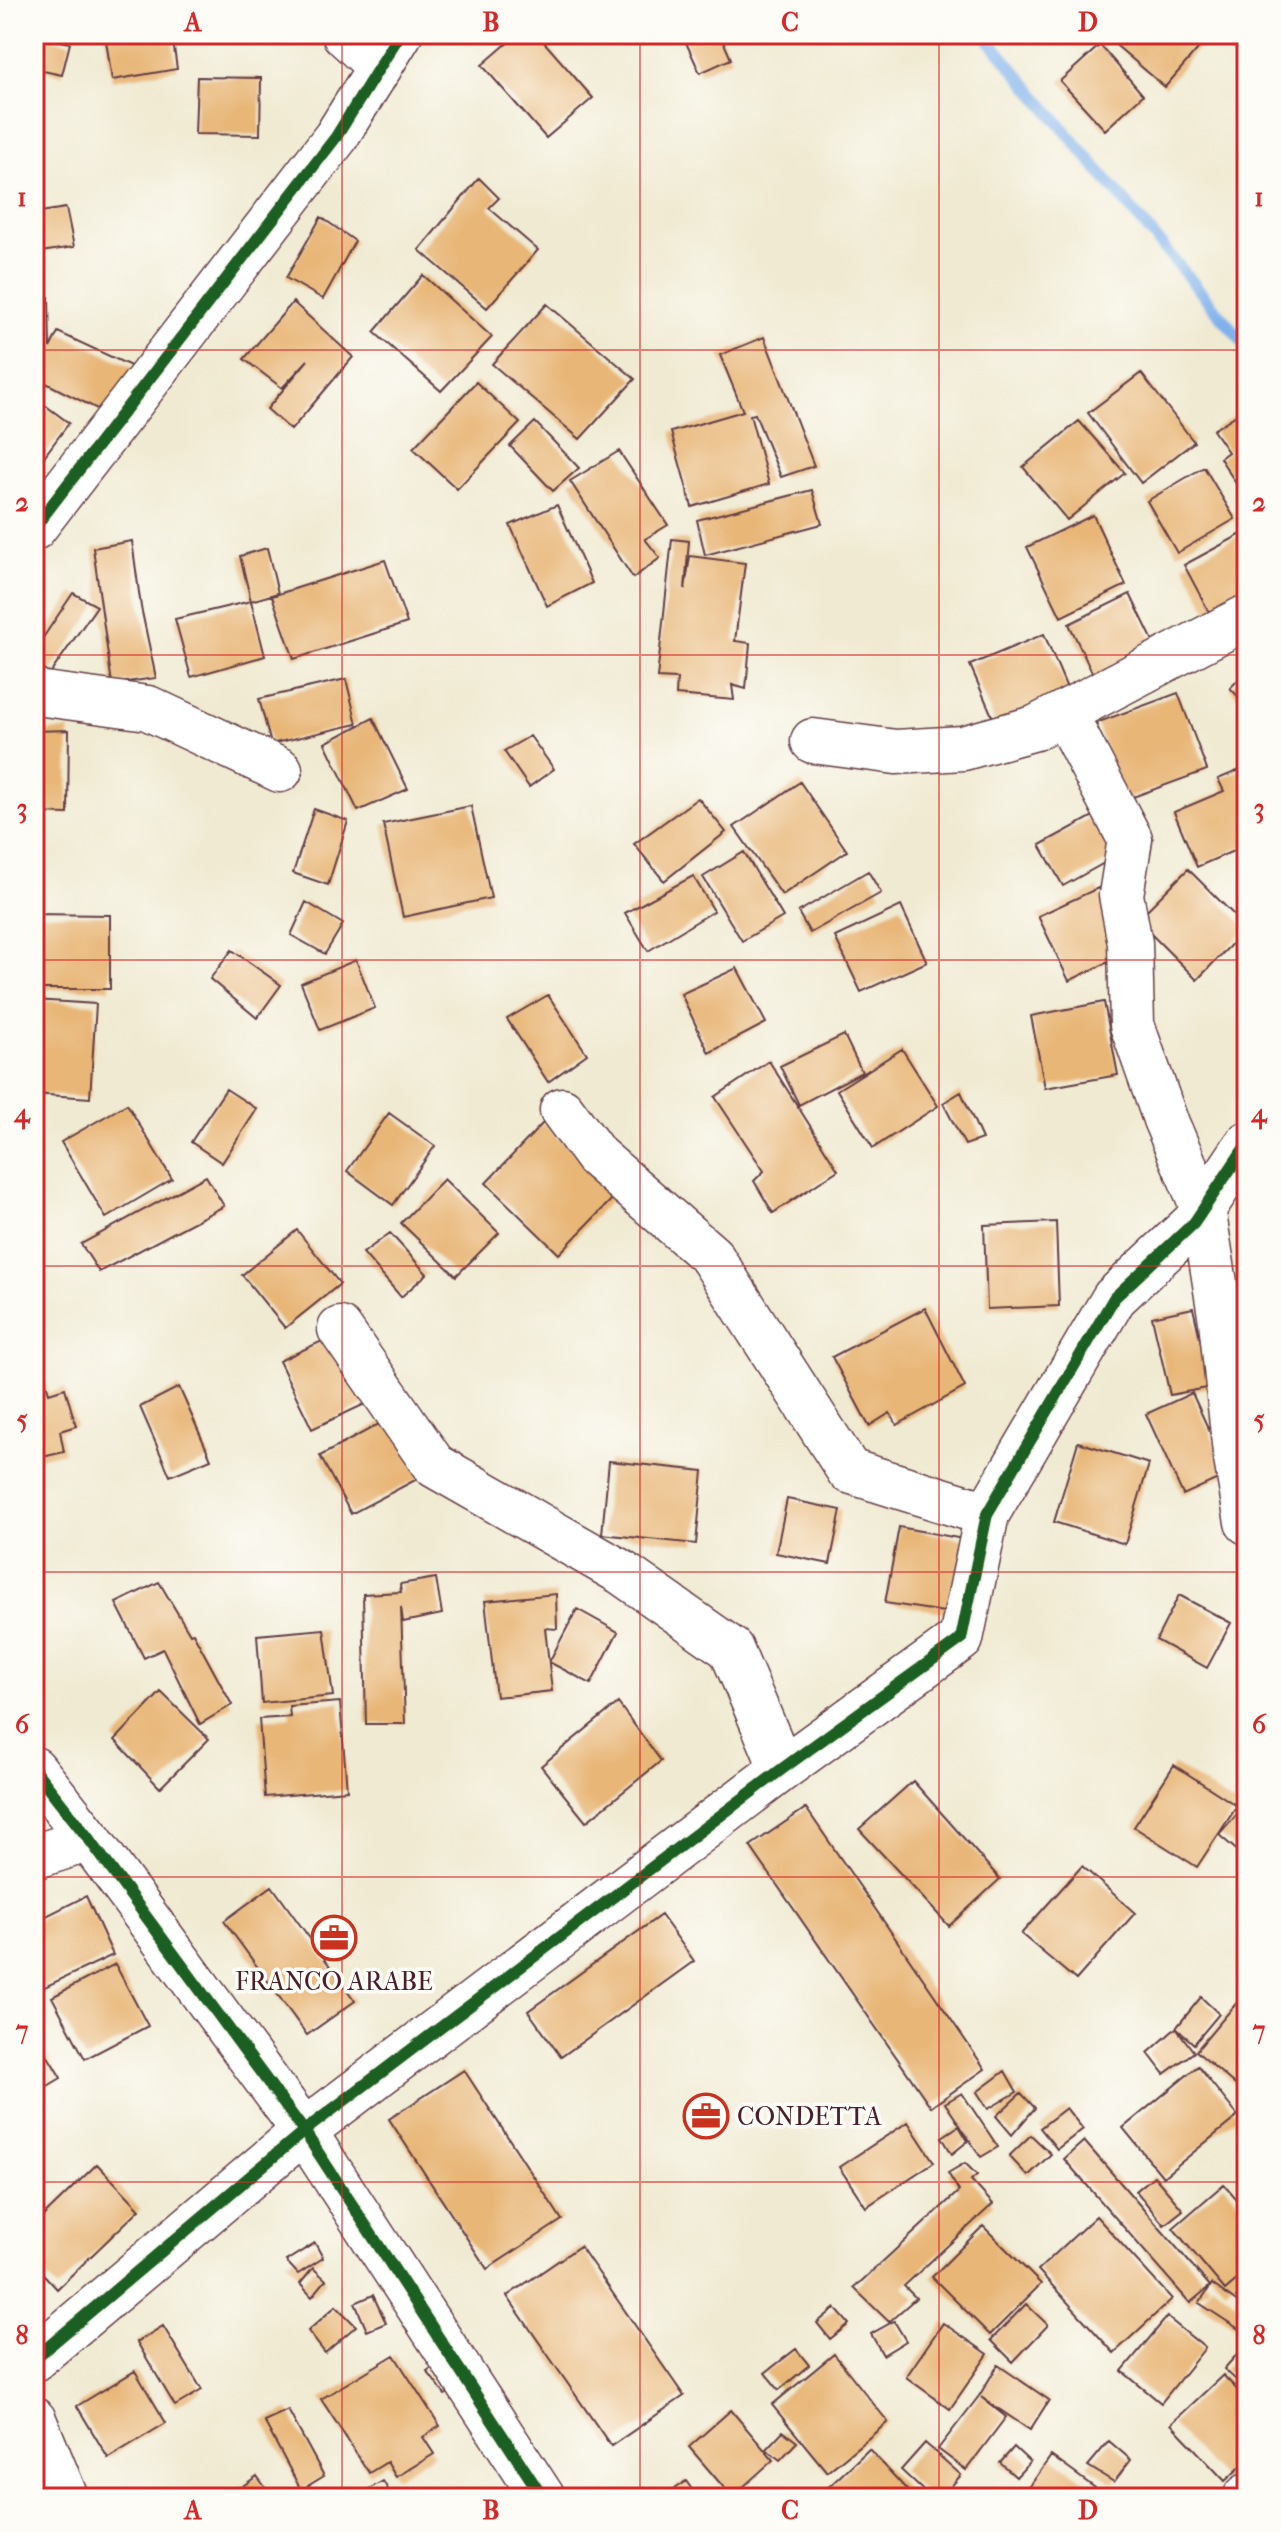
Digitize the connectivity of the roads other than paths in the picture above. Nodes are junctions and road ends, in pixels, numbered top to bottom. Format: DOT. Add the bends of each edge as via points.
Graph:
graph roads {
  1 [pos="344,34"];
  2 [pos="390,50"];
  3 [pos="34,528"];
  4 [pos="1247,617"];
  5 [pos="34,690"];
  6 [pos="1064,713"];
  7 [pos="813,741"];
  8 [pos="280,770"];
  9 [pos="562,1110"];
  10 [pos="1247,1144"];
  11 [pos="1203,1208"];
  12 [pos="340,1329"];
  13 [pos="987,1514"];
  14 [pos="1247,1522"];
  15 [pos="34,1769"];
  16 [pos="782,1769"];
  17 [pos="89,1839"];
  18 [pos="34,1857"];
  19 [pos="304,2131"];
  20 [pos="34,2359"];
  21 [pos="34,2420"];
  22 [pos="66,2498"];
  23 [pos="543,2498"];
  1 -- 2 [label="street"];
  2 -- 3 [label="street" via="336,137"];
  4 -- 6 [label="street"];
  5 -- 8 [label="street" via="148,708"];
  6 -- 7 [label="street" via="1035,728 963,748 896,752"];
  6 -- 11 [label="street" via="1130,839 1121,895 1130,943 1132,1025"];
  9 -- 13 [label="street" via="596,1156 711,1256 849,1471"];
  10 -- 11 [label="street"];
  11 -- 13 [label="street" via="1194,1223 1114,1298"];
  11 -- 14 [label="street"];
  12 -- 16 [label="street" via="434,1465 621,1572 731,1649"];
  13 -- 16 [label="street" via="961,1639"];
  15 -- 17 [label="street"];
  16 -- 19 [label="street"];
  17 -- 18 [label="street"];
  17 -- 19 [label="street"];
  19 -- 20 [label="street"];
  19 -- 23 [label="street"];
  21 -- 22 [label="street"];
}
